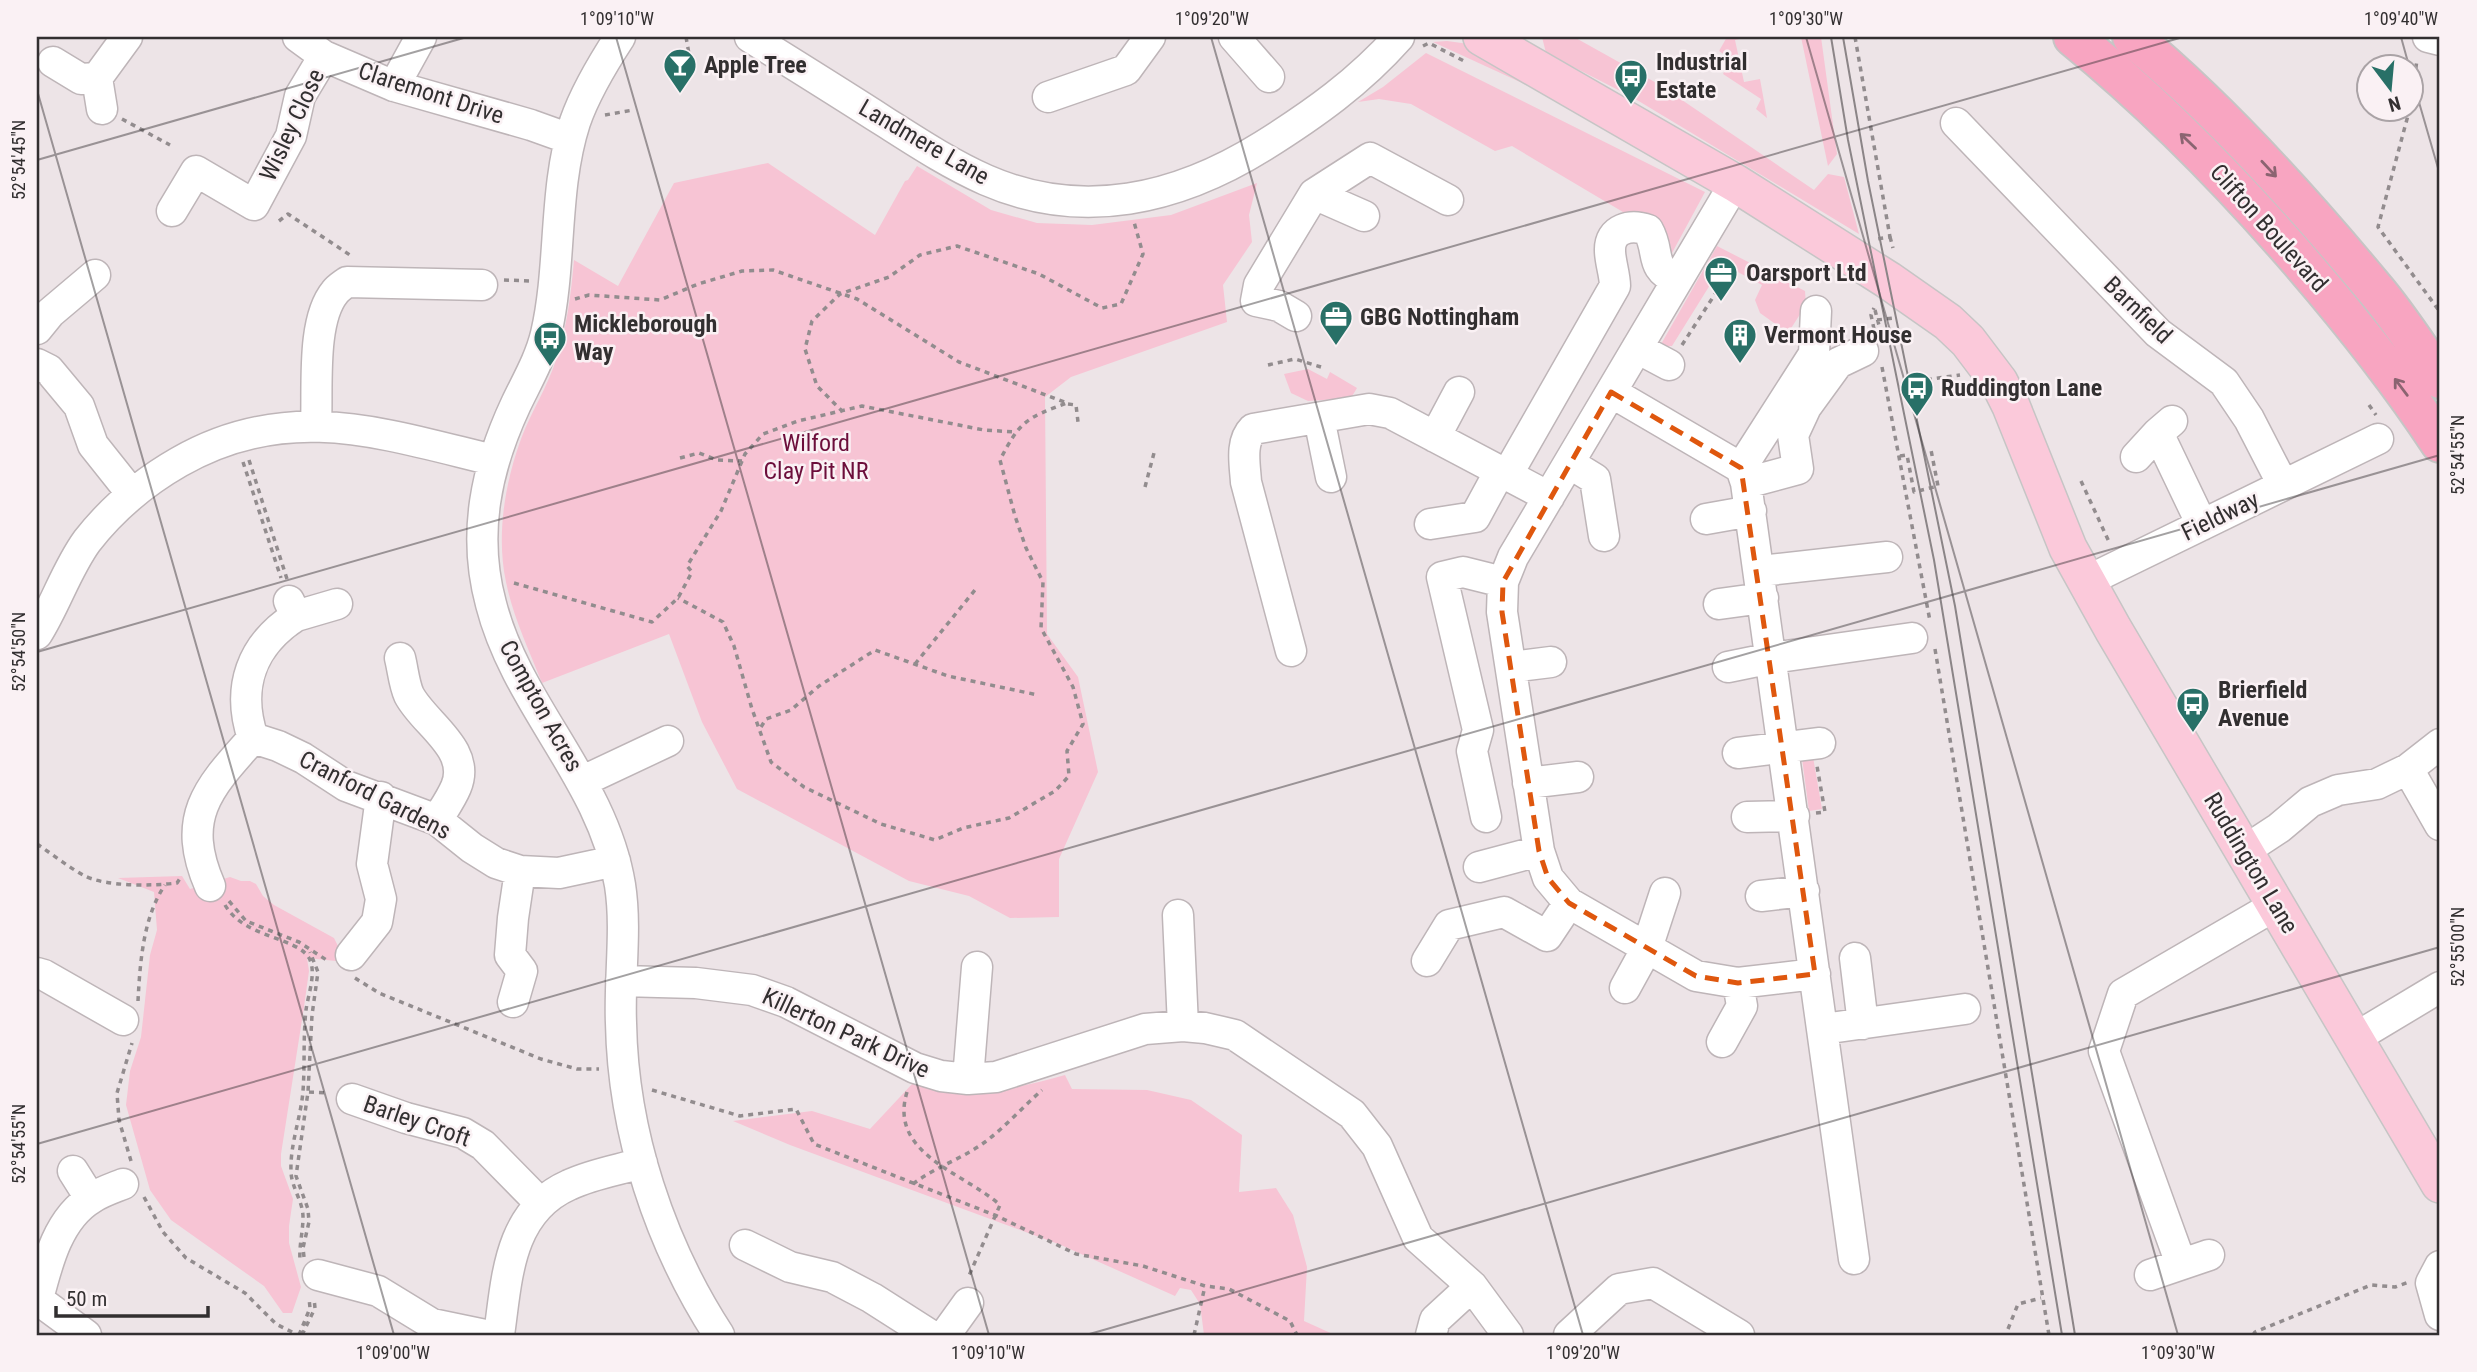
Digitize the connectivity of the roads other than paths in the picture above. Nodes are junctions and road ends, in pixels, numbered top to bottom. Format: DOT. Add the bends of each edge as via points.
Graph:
graph roads {
  1 [pos="127,37"];
  2 [pos="298,37"];
  3 [pos="421,37"];
  4 [pos="620,37"];
  5 [pos="750,37"];
  6 [pos="1150,37"];
  7 [pos="1234,37"];
  8 [pos="1399,37"];
  9 [pos="2073,37"];
  10 [pos="2132,37"];
  11 [pos="1505,43"];
  12 [pos="785,46"];
  13 [pos="324,56"];
  14 [pos="53,61"];
  15 [pos="1269,77"];
  16 [pos="97,78"];
  17 [pos="394,86"];
  18 [pos="1048,97"];
  19 [pos="102,109"];
  20 [pos="1975,131"];
  21 [pos="570,138"];
  22 [pos="1735,183"];
  23 [pos="1314,194"];
  24 [pos="1448,200"];
  25 [pos="172,211"];
  26 [pos="1364,216"];
  27 [pos="78,280"];
  28 [pos="1677,280"];
  29 [pos="482,285"];
  30 [pos="1816,311"];
  31 [pos="1296,316"];
  32 [pos="37,329"];
  33 [pos="1637,348"];
  34 [pos="1875,348"];
  35 [pos="37,364"];
  36 [pos="1668,365"];
  37 [pos="2440,379"];
  38 [pos="1459,392"];
  39 [pos="1611,392"];
  40 [pos="1319,418"];
  41 [pos="316,426"];
  42 [pos="1435,437"];
  43 [pos="2440,443"];
  44 [pos="2365,454"];
  45 [pos="2136,457"];
  46 [pos="493,460"];
  47 [pos="1569,463"];
  48 [pos="1503,473"];
  49 [pos="1331,477"];
  50 [pos="2283,485"];
  51 [pos="1746,487"];
  52 [pos="132,494"];
  53 [pos="1549,497"];
  54 [pos="1706,519"];
  55 [pos="1430,524"];
  56 [pos="2202,525"];
  57 [pos="1604,536"];
  58 [pos="1887,557"];
  59 [pos="2087,581"];
  60 [pos="1503,582"];
  61 [pos="1762,585"];
  62 [pos="337,604"];
  63 [pos="1719,604"];
  64 [pos="37,634"];
  65 [pos="1926,639"];
  66 [pos="1291,651"];
  67 [pos="400,658"];
  68 [pos="1772,658"];
  69 [pos="1551,662"];
  70 [pos="1511,667"];
  71 [pos="1728,667"];
  72 [pos="1519,722"];
  73 [pos="1478,730"];
  74 [pos="253,738"];
  75 [pos="668,741"];
  76 [pos="1817,744"];
  77 [pos="2440,744"];
  78 [pos="1784,747"];
  79 [pos="1738,753"];
  80 [pos="2408,769"];
  81 [pos="1578,777"];
  82 [pos="583,782"];
  83 [pos="1528,783"];
  84 [pos="381,797"];
  85 [pos="1794,816"];
  86 [pos="1486,817"];
  87 [pos="1747,817"];
  88 [pos="437,821"];
  89 [pos="2440,825"];
  90 [pos="1539,851"];
  91 [pos="2245,851"];
  92 [pos="615,862"];
  93 [pos="1479,867"];
  94 [pos="520,871"];
  95 [pos="198,881"];
  96 [pos="1804,891"];
  97 [pos="1665,893"];
  98 [pos="1761,895"];
  99 [pos="1569,903"];
  100 [pos="2276,905"];
  101 [pos="1178,915"];
  102 [pos="1647,948"];
  103 [pos="1855,958"];
  104 [pos="1427,961"];
  105 [pos="344,964"];
  106 [pos="977,967"];
  107 [pos="37,973"];
  108 [pos="1815,974"];
  109 [pos="621,981"];
  110 [pos="1738,983"];
  111 [pos="2440,987"];
  112 [pos="1625,988"];
  113 [pos="513,1002"];
  114 [pos="1965,1009"];
  115 [pos="131,1024"];
  116 [pos="1863,1024"];
  117 [pos="1182,1026"];
  118 [pos="1823,1030"];
  119 [pos="2355,1038"];
  120 [pos="1722,1042"];
  121 [pos="968,1079"];
  122 [pos="352,1099"];
  123 [pos="642,1163"];
  124 [pos="73,1171"];
  125 [pos="132,1181"];
  126 [pos="2440,1184"];
  127 [pos="90,1198"];
  128 [pos="541,1204"];
  129 [pos="745,1245"];
  130 [pos="2209,1255"];
  131 [pos="1854,1259"];
  132 [pos="2181,1264"];
  133 [pos="308,1275"];
  134 [pos="2150,1275"];
  135 [pos="2436,1275"];
  136 [pos="1472,1286"];
  137 [pos="37,1299"];
  138 [pos="968,1303"];
  139 [pos="2440,1315"];
  140 [pos="86,1335"];
  141 [pos="485,1335"];
  142 [pos="499,1335"];
  143 [pos="719,1335"];
  144 [pos="930,1335"];
  145 [pos="945,1335"];
  146 [pos="1431,1335"];
  147 [pos="1508,1335"];
  148 [pos="1569,1335"];
  149 [pos="1739,1335"];
  1 -- 16 [label="street"];
  2 -- 13 [label="street, Claremont Drive"];
  3 -- 17 [label="street"];
  4 -- 21 [label="street, Compton Acres" via="580,109"];
  5 -- 12 [label="street, Landmere Lane"];
  6 -- 18 [label="street" via="1126,70"];
  7 -- 15 [label="street"];
  8 -- 12 [label="street, Landmere Lane" via="1339,96 1239,161 1170,191 1085,203 1038,198 987,181 940,157"];
  43 -- 9 [label="highway, Clifton Boulevard, one-way" via="2344,311 2237,189 2126,80"];
  10 -- 37 [label="highway, Clifton Boulevard, one-way" via="2268,168 2375,289"];
  11 -- 22 [label="main road, Ruddington Lane"];
  13 -- 17 [label="street, Claremont Drive"];
  13 -- 25 [label="street, Wisley Close" via="300,96 291,136 254,205 196,171"];
  14 -- 16 [label="street" via="81,79"];
  16 -- 19 [label="street"];
  17 -- 21 [label="street, Claremont Drive"];
  20 -- 50 [label="street, Barnfield" via="2158,333 2224,383 2249,419"];
  21 -- 46 [label="street, Compton Acres" via="545,337"];
  22 -- 28 [label="street"];
  22 -- 59 [label="main road, Ruddington Lane" via="1888,279 1968,341 2011,406 2068,548"];
  23 -- 24 [label="street" via="1370,158"];
  23 -- 26 [label="street"];
  23 -- 31 [label="street" via="1259,285 1256,302 1279,306"];
  27 -- 32 [label="street"];
  28 -- 33 [label="street"];
  28 -- 48 [label="street" via="1663,274 1655,261 1655,243 1648,230 1634,225 1614,237 1610,250 1615,286"];
  29 -- 41 [label="street" via="347,282 334,292 320,332"];
  30 -- 51 [label="street" via="1814,354"];
  33 -- 36 [label="street"];
  33 -- 39 [label="street"];
  34 -- 51 [label="street" via="1838,363 1806,407 1793,435 1798,469"];
  35 -- 52 [label="street" via="49,370 79,406 93,445"];
  38 -- 42 [label="street"];
  39 -- 47 [label="street"];
  39 -- 51 [label="street"];
  40 -- 42 [label="street" via="1369,409 1390,413"];
  40 -- 49 [label="street"];
  40 -- 66 [label="street" via="1253,429 1246,436 1246,482"];
  41 -- 46 [label="street" via="370,431"];
  41 -- 52 [label="street" via="265,429 238,436 201,450"];
  42 -- 48 [label="street"];
  44 -- 50 [label="street, Fieldway"];
  45 -- 56 [label="street" via="2165,427"];
  46 -- 82 [label="street, Compton Acres" via="481,540 491,606 511,662"];
  47 -- 53 [label="street"];
  47 -- 57 [label="street" via="1595,479"];
  48 -- 53 [label="street"];
  48 -- 55 [label="street" via="1475,517"];
  50 -- 56 [label="street, Fieldway"];
  51 -- 54 [label="street"];
  51 -- 61 [label="street"];
  52 -- 64 [label="street" via="69,567"];
  53 -- 60 [label="street"];
  56 -- 59 [label="street, Fieldway"];
  58 -- 61 [label="street"];
  59 -- 91 [label="main road, Ruddington Lane"];
  60 -- 70 [label="street" via="1502,612"];
  60 -- 73 [label="street" via="1463,572 1442,577"];
  61 -- 63 [label="street"];
  61 -- 68 [label="street"];
  62 -- 74 [label="street" via="292,609 258,653 247,680 246,711"];
  65 -- 68 [label="street"];
  67 -- 88 [label="street" via="408,693 451,746 459,766 457,785"];
  68 -- 71 [label="street"];
  68 -- 78 [label="street"];
  69 -- 70 [label="street"];
  70 -- 72 [label="street"];
  72 -- 73 [label="street"];
  72 -- 83 [label="street"];
  73 -- 86 [label="street" via="1472,751"];
  74 -- 84 [label="street, Cranford Gardens" via="303,758 346,786"];
  74 -- 95 [label="street" via="207,793 196,831"];
  75 -- 82 [label="street"];
  76 -- 78 [label="street"];
  77 -- 80 [label="street"];
  78 -- 79 [label="street"];
  78 -- 85 [label="street"];
  80 -- 89 [label="street"];
  80 -- 91 [label="street" via="2377,784 2338,790 2310,802"];
  81 -- 83 [label="street"];
  82 -- 92 [label="street, Compton Acres"];
  83 -- 90 [label="street"];
  84 -- 88 [label="street, Cranford Gardens"];
  84 -- 105 [label="street" via="372,864 381,900 377,922"];
  85 -- 87 [label="street"];
  85 -- 96 [label="street"];
  88 -- 94 [label="street, Cranford Gardens" via="496,863"];
  90 -- 93 [label="street"];
  90 -- 99 [label="street" via="1548,877"];
  91 -- 100 [label="main road, Ruddington Lane"];
  92 -- 94 [label="street, Cranford Gardens" via="559,873"];
  92 -- 109 [label="street, Compton Acres" via="620,888"];
  94 -- 113 [label="street" via="510,955 522,971"];
  96 -- 98 [label="street"];
  96 -- 108 [label="street"];
  97 -- 102 [label="street"];
  99 -- 102 [label="street"];
  99 -- 104 [label="street" via="1547,936 1504,912 1449,925"];
  100 -- 119 [label="main road, Ruddington Lane"];
  100 -- 132 [label="street" via="2123,994 2104,1051"];
  101 -- 117 [label="street"];
  102 -- 110 [label="street" via="1696,976"];
  102 -- 112 [label="street"];
  103 -- 116 [label="street"];
  106 -- 121 [label="street"];
  107 -- 115 [label="street"];
  108 -- 110 [label="street"];
  108 -- 118 [label="street"];
  109 -- 121 [label="street, Killerton Park Drive" via="752,990 786,1002 915,1068"];
  109 -- 123 [label="street, Compton Acres" via="625,1080"];
  110 -- 120 [label="street" via="1742,1006"];
  111 -- 119 [label="street"];
  114 -- 116 [label="street"];
  116 -- 118 [label="street"];
  117 -- 121 [label="street, Killerton Park Drive" via="1145,1029 996,1077"];
  117 -- 136 [label="street, Killerton Park Drive" via="1235,1035 1352,1114 1377,1146 1418,1238"];
  118 -- 131 [label="street"];
  119 -- 126 [label="main road, Ruddington Lane"];
  122 -- 128 [label="street, Barley Croft" via="463,1133 483,1145"];
  123 -- 128 [label="street" via="568,1185"];
  123 -- 143 [label="street, Compton Acres" via="678,1259"];
  124 -- 127 [label="street"];
  125 -- 127 [label="street"];
  127 -- 137 [label="street" via="65,1223"];
  128 -- 142 [label="street" via="517,1237"];
  129 -- 144 [label="street" via="790,1267 832,1277"];
  130 -- 132 [label="street"];
  132 -- 134 [label="street"];
  133 -- 141 [label="street" via="378,1291 432,1324"];
  135 -- 139 [label="street"];
  136 -- 146 [label="street" via="1435,1320"];
  136 -- 147 [label="street, Killerton Park Drive"];
  137 -- 140 [label="street"];
  138 -- 145 [label="street"];
  148 -- 149 [label="street" via="1619,1289 1653,1283"];
}
